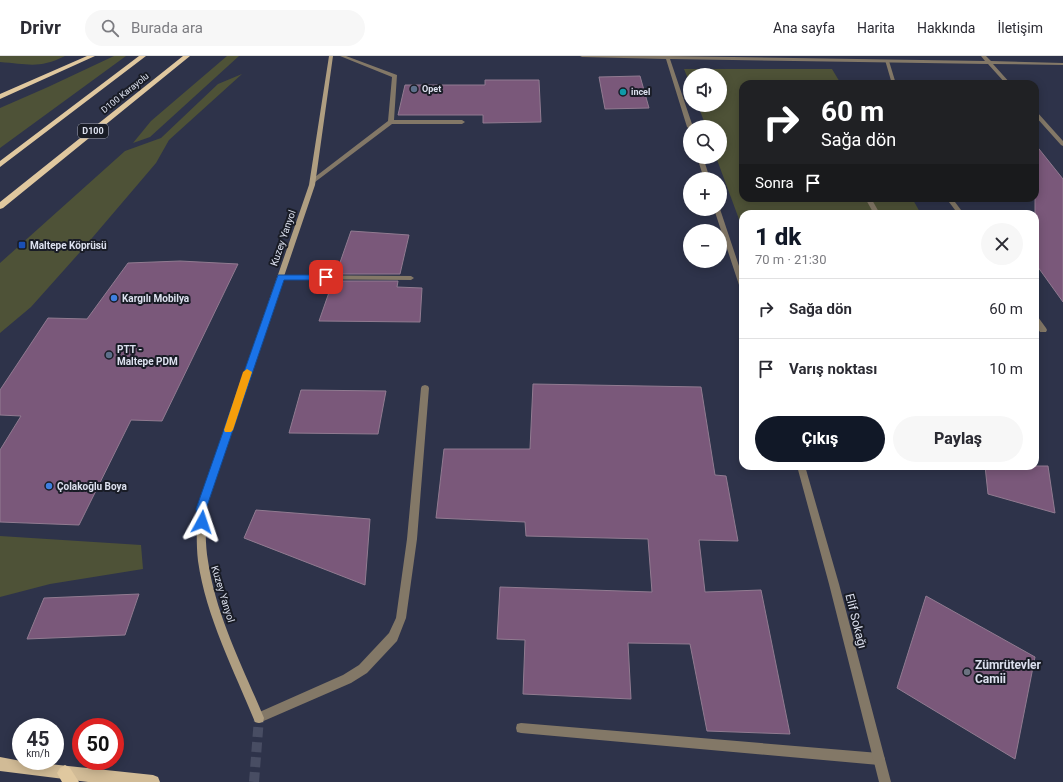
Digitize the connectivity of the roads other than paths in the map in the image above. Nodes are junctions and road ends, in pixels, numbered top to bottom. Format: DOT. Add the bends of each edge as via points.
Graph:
graph roads {
  1 [pos="92,56"];
  2 [pos="143,56"];
  3 [pos="187,56"];
  4 [pos="331,56"];
  5 [pos="342,56"];
  6 [pos="582,56"];
  7 [pos="983,56"];
  8 [pos="667,57"];
  9 [pos="887,61"];
  10 [pos="989,62"];
  11 [pos="1063,64"];
  12 [pos="893,80"];
  13 [pos="1005,80"];
  14 [pos="0,97"];
  15 [pos="1039,117"];
  16 [pos="688,120"];
  17 [pos="391,122"];
  18 [pos="462,122"];
  19 [pos="1063,144"];
  20 [pos="0,165"];
  21 [pos="313,181"];
  22 [pos="0,206"];
  23 [pos="719,216"];
  24 [pos="739,276"];
  25 [pos="281,277"];
  26 [pos="411,278"];
  27 [pos="1039,324"];
  28 [pos="1043,330"];
  29 [pos="425,388"];
  30 [pos="801,470"];
  31 [pos="260,718"];
  32 [pos="521,728"];
  33 [pos="879,759"];
  34 [pos="0,764"];
  35 [pos="68,777"];
  36 [pos="153,782"];
  37 [pos="885,782"];
  1 -- 14 [label="highway"];
  2 -- 20 [label="highway, D100 Karayolu / D100"];
  3 -- 22 [label="highway, D100 Karayolu / D100"];
  4 -- 21 [label="main road, Kuzey Yanyol"];
  5 -- 17 [label="street" via="395,76"];
  6 -- 8 [label="street"];
  7 -- 10 [label="street"];
  8 -- 9 [label="street"];
  8 -- 16 [label="street"];
  9 -- 10 [label="street"];
  9 -- 12 [label="street"];
  10 -- 11 [label="street"];
  10 -- 13 [label="street"];
  15 -- 19 [label="street"];
  17 -- 18 [label="street"];
  17 -- 21 [label="street"];
  21 -- 25 [label="main road, Kuzey Yanyol"];
  23 -- 24 [label="street"];
  25 -- 26 [label="street"];
  25 -- 31 [label="main road, Kuzey Yanyol" via="201,509 203,560 210,589"];
  27 -- 28 [label="street"];
  29 -- 31 [label="street" via="412,539 401,618 393,637 363,669 347,679"];
  30 -- 33 [label="street, Elif Sokağı" via="819,525"];
  32 -- 33 [label="street"];
  33 -- 37 [label="street, Elif Sokağı"];
  34 -- 35 [label="main road"];
  35 -- 36 [label="main road"];
}
